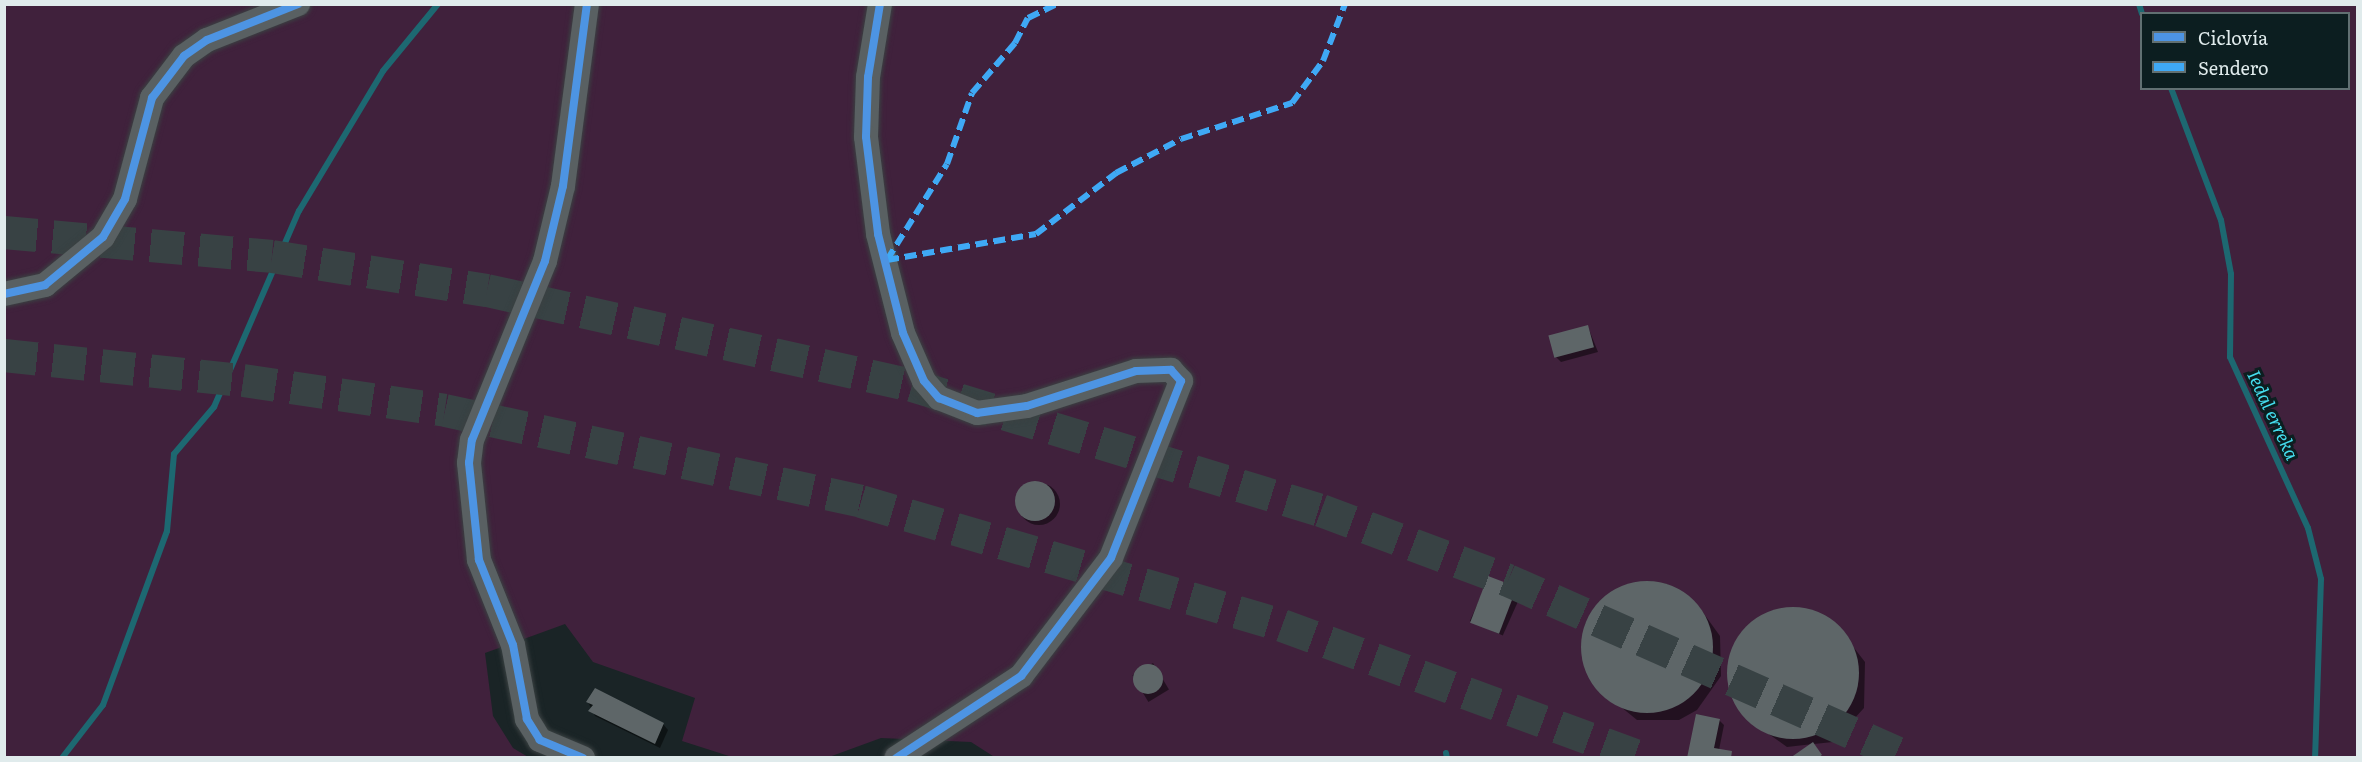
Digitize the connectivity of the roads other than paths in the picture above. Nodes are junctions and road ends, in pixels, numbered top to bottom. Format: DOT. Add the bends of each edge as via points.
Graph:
graph roads {
  1 [pos="298,4"];
  2 [pos="586,4"];
  3 [pos="880,4"];
  4 [pos="4,294"];
  5 [pos="583,758"];
  6 [pos="896,758"];
  1 -- 4 [label="street" via="207,40 184,56 152,98 125,199 104,237 45,285"];
  2 -- 5 [label="street" via="563,186 545,261 476,430 469,463 479,560 513,645 526,719 540,740"];
  3 -- 6 [label="street" via="868,77 868,148 878,234 903,333 924,381 939,398 977,413 1027,406 1136,371 1171,370 1181,381 1111,558 1020,676"];
}
